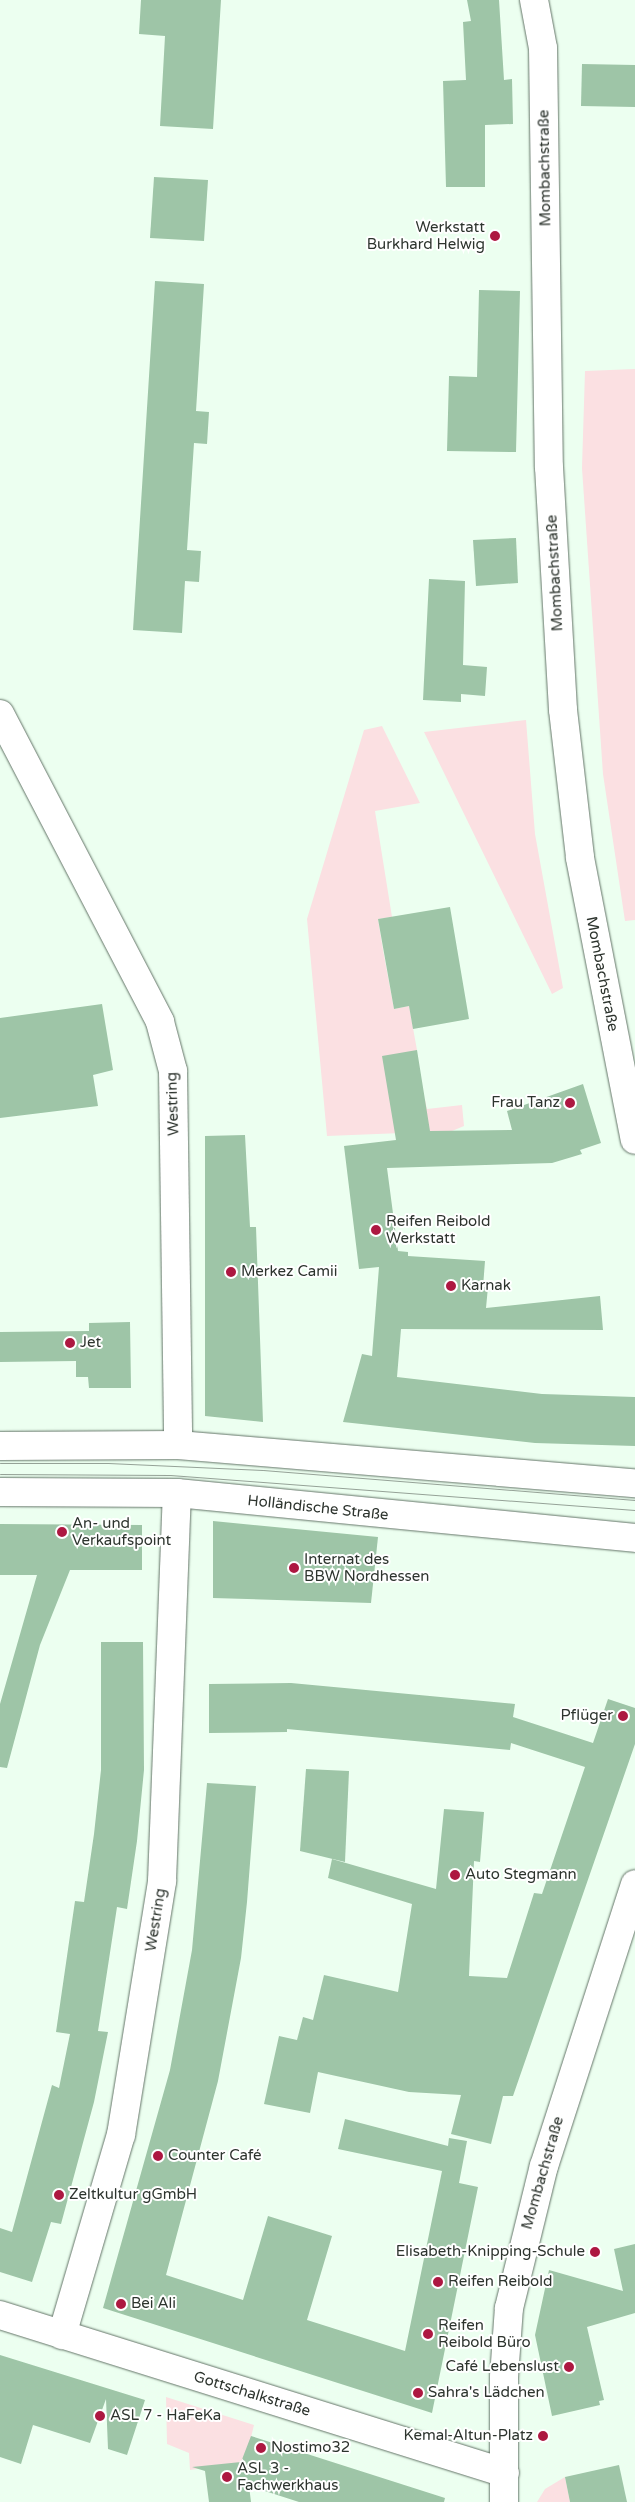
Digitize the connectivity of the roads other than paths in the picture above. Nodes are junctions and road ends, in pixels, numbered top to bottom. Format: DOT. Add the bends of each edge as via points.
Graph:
graph roads {
  1 [pos="534,0"];
  2 [pos="0,714"];
  3 [pos="635,1140"];
  4 [pos="178,1445"];
  5 [pos="0,1446"];
  6 [pos="635,1483"];
  7 [pos="0,1492"];
  8 [pos="177,1493"];
  9 [pos="635,1538"];
  10 [pos="635,1884"];
  11 [pos="0,2315"];
  12 [pos="62,2335"];
  13 [pos="505,2473"];
  14 [pos="504,2502"];
  1 -- 3 [label="street, Mombachstraße" via="543,48 549,467 563,710 580,858"];
  2 -- 4 [label="street, Westring" via="160,1022 173,1071"];
  4 -- 5 [label="street"];
  4 -- 6 [label="street"];
  7 -- 8 [label="street, Holländische Straße"];
  8 -- 9 [label="street, Holländische Straße"];
  8 -- 12 [label="street, Westring" via="162,1881 121,2135"];
  10 -- 13 [label="street, Mombachstraße" via="544,2166 511,2299 504,2377"];
  11 -- 12 [label="street, Gottschalkstraße"];
  12 -- 13 [label="street, Gottschalkstraße"];
  13 -- 14 [label="street, Mombachstraße"];
}
